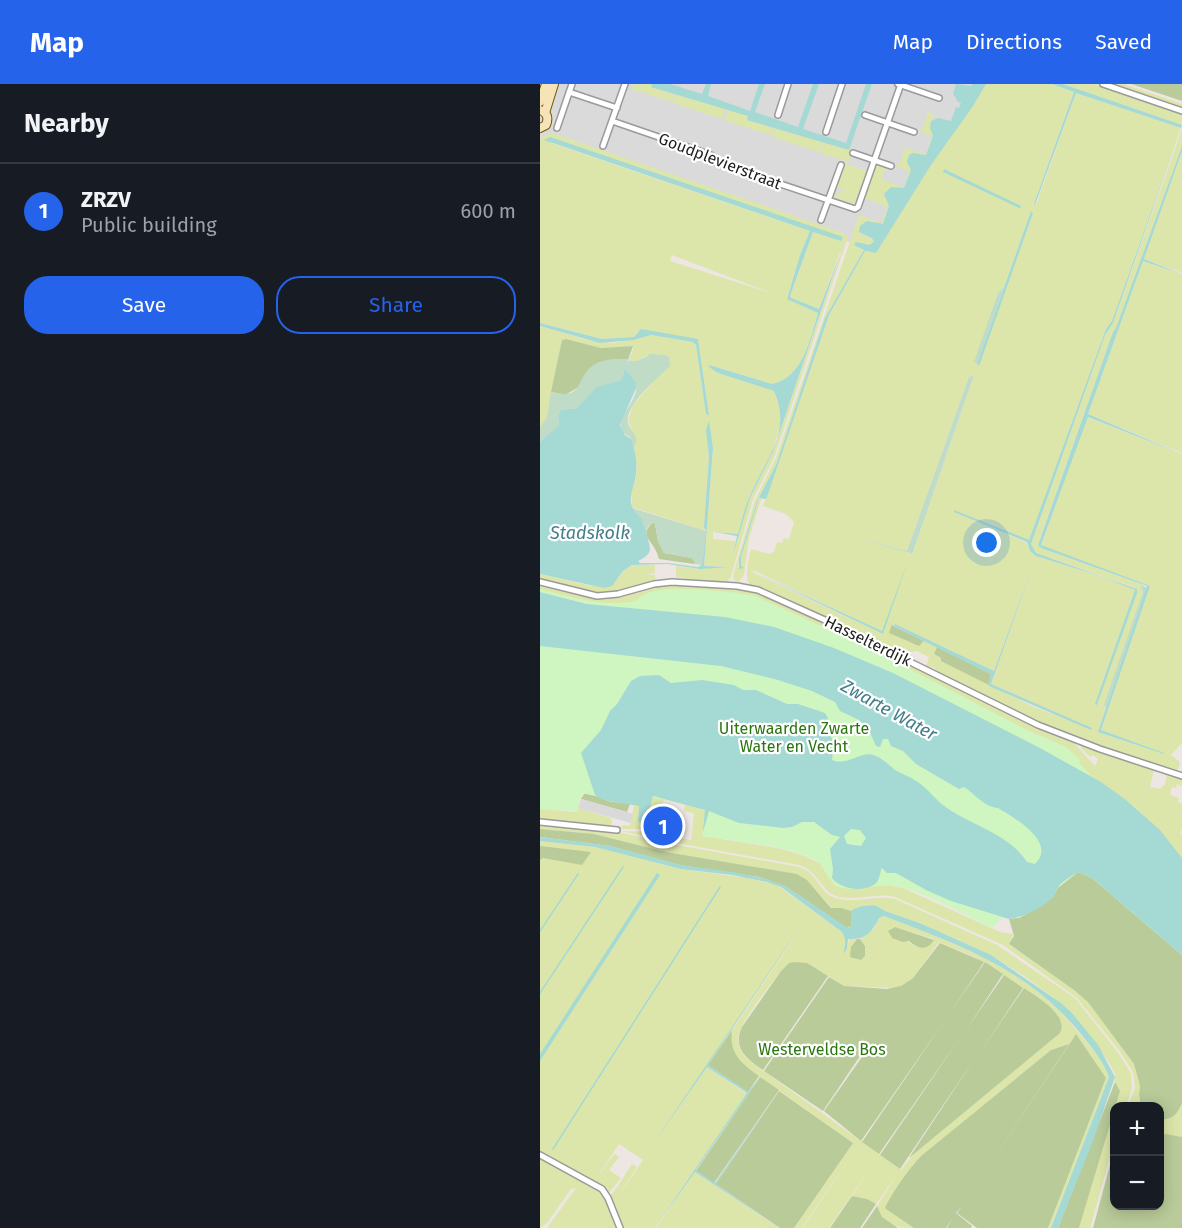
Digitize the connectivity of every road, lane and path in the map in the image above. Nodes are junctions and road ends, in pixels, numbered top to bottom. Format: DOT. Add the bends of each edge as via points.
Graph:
graph roads {
  1 [pos="546,84"];
  2 [pos="554,84"];
  3 [pos="572,84"];
  4 [pos="788,84"];
  5 [pos="843,84"];
  6 [pos="900,84"];
  7 [pos="1103,84"];
  8 [pos="622,85"];
  9 [pos="569,92"];
  10 [pos="939,98"];
  11 [pos="540,102"];
  12 [pos="617,108"];
  13 [pos="543,111"];
  14 [pos="1182,111"];
  15 [pos="778,115"];
  16 [pos="865,115"];
  17 [pos="612,121"];
  18 [pos="887,123"];
  19 [pos="557,128"];
  20 [pos="540,129"];
  21 [pos="826,132"];
  22 [pos="914,132"];
  23 [pos="603,146"];
  24 [pos="853,153"];
  25 [pos="874,160"];
  26 [pos="841,165"];
  27 [pos="891,166"];
  28 [pos="828,201"];
  29 [pos="821,220"];
  30 [pos="540,582"];
  31 [pos="1182,776"];
  32 [pos="540,822"];
  33 [pos="617,830"];
  34 [pos="540,1155"];
  35 [pos="620,1228"];
  1 -- 11 [label="main road"];
  2 -- 13 [label="main road"];
  3 -- 9 [label="street"];
  4 -- 15 [label="street"];
  5 -- 21 [label="street"];
  6 -- 10 [label="street, Goudplevierstraat"];
  6 -- 18 [label="street, Goudplevierstraat"];
  7 -- 14 [label="street"];
  8 -- 12 [label="street"];
  9 -- 12 [label="street"];
  9 -- 19 [label="street"];
  12 -- 17 [label="street"];
  13 -- 20 [label="main road" via="548,122"];
  16 -- 18 [label="street"];
  17 -- 23 [label="street"];
  17 -- 28 [label="street, Goudplevierstraat"];
  18 -- 22 [label="street"];
  18 -- 25 [label="street, Goudplevierstraat"];
  24 -- 25 [label="street"];
  25 -- 27 [label="street"];
  25 -- 28 [label="street, Goudplevierstraat" via="856,208"];
  26 -- 28 [label="street"];
  28 -- 29 [label="street"];
  30 -- 31 [label="street, Hasselterdijk" via="601,596 672,582 758,590 1038,725"];
  32 -- 33 [label="street"];
  34 -- 35 [label="street" via="602,1189"];
}
